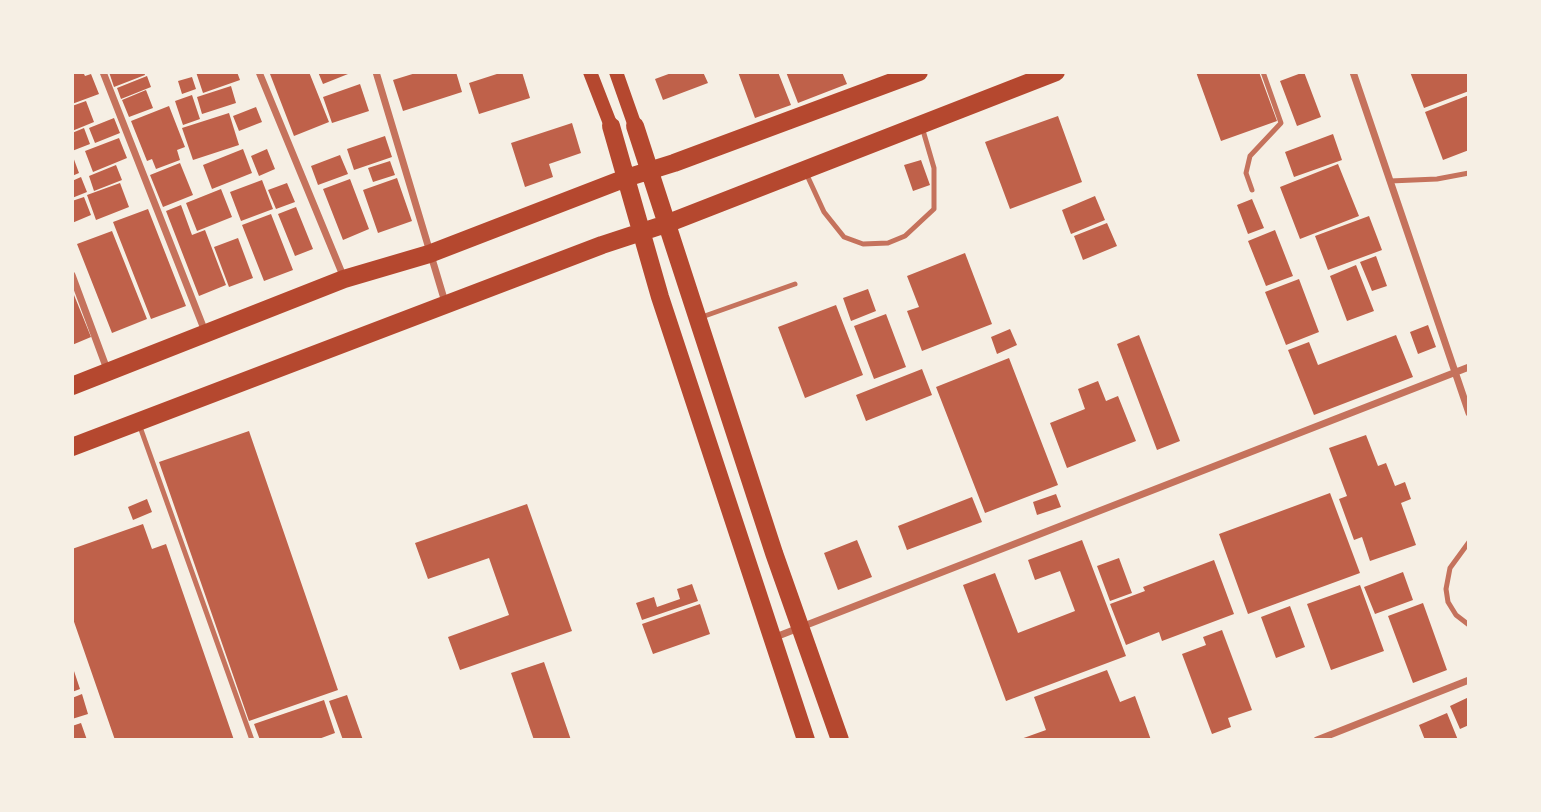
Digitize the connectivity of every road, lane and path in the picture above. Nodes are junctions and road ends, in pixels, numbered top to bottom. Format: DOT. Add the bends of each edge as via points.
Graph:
graph roads {
  1 [pos="103,72"];
  2 [pos="259,72"];
  3 [pos="376,72"];
  4 [pos="590,72"];
  5 [pos="616,72"];
  6 [pos="919,72"];
  7 [pos="1056,72"];
  8 [pos="1263,72"];
  9 [pos="1353,72"];
  10 [pos="921,125"];
  11 [pos="611,126"];
  12 [pos="635,126"];
  13 [pos="805,170"];
  14 [pos="650,171"];
  15 [pos="1469,173"];
  16 [pos="626,178"];
  17 [pos="1390,181"];
  18 [pos="1252,190"];
  19 [pos="666,224"];
  20 [pos="641,232"];
  21 [pos="429,254"];
  22 [pos="72,275"];
  23 [pos="344,279"];
  24 [pos="795,284"];
  25 [pos="446,304"];
  26 [pos="699,318"];
  27 [pos="206,335"];
  28 [pos="1469,367"];
  29 [pos="107,372"];
  30 [pos="1455,373"];
  31 [pos="72,386"];
  32 [pos="1469,413"];
  33 [pos="138,421"];
  34 [pos="72,447"];
  35 [pos="1469,542"];
  36 [pos="802,625"];
  37 [pos="1469,625"];
  38 [pos="773,638"];
  39 [pos="1469,680"];
  40 [pos="252,740"];
  41 [pos="806,740"];
  42 [pos="840,740"];
  43 [pos="1317,740"];
  1 -- 27 [label="street"];
  2 -- 23 [label="street"];
  3 -- 21 [label="street"];
  4 -- 11 [label="main road"];
  5 -- 12 [label="main road"];
  6 -- 14 [label="main road"];
  7 -- 10 [label="main road"];
  8 -- 18 [label="lane" via="1281,123 1250,156 1246,173"];
  9 -- 17 [label="street"];
  10 -- 13 [label="main road"];
  10 -- 13 [label="lane" via="934,168 934,209 905,236 888,243 863,244 844,237 824,212"];
  11 -- 16 [label="main road"];
  12 -- 14 [label="main road"];
  13 -- 19 [label="main road"];
  14 -- 16 [label="main road"];
  14 -- 19 [label="main road"];
  15 -- 17 [label="lane"];
  16 -- 20 [label="main road"];
  16 -- 21 [label="main road"];
  17 -- 30 [label="street"];
  19 -- 20 [label="main road"];
  19 -- 26 [label="main road"];
  20 -- 25 [label="main road"];
  20 -- 38 [label="main road"];
  21 -- 23 [label="main road"];
  21 -- 25 [label="street"];
  22 -- 29 [label="street"];
  23 -- 27 [label="main road"];
  24 -- 26 [label="lane"];
  25 -- 33 [label="main road"];
  26 -- 36 [label="main road" via="774,553"];
  27 -- 29 [label="main road"];
  28 -- 30 [label="street"];
  29 -- 31 [label="main road"];
  30 -- 32 [label="street"];
  30 -- 36 [label="street"];
  33 -- 34 [label="main road"];
  33 -- 40 [label="lane"];
  35 -- 37 [label="lane" via="1450,568 1446,589 1456,615"];
  36 -- 38 [label="street"];
  36 -- 42 [label="main road"];
  38 -- 41 [label="main road"];
  39 -- 43 [label="street"];
}
